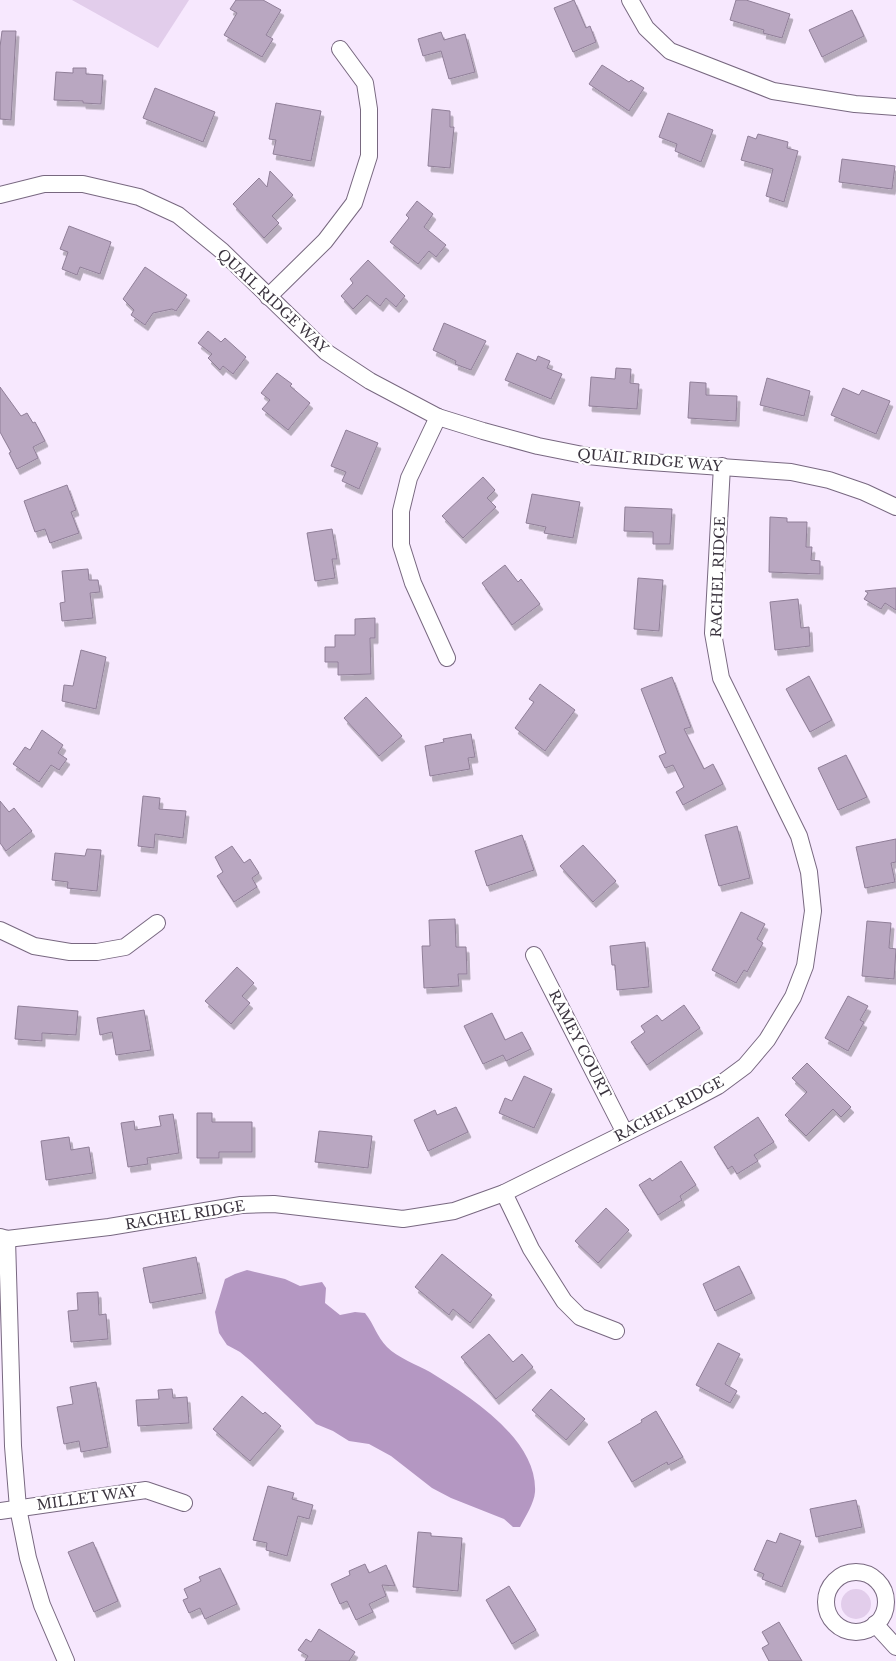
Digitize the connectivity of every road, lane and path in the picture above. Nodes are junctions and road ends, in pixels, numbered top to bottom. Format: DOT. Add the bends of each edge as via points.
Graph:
graph roads {
  1 [pos="630,0"];
  2 [pos="340,50"];
  3 [pos="896,107"];
  4 [pos="0,195"];
  5 [pos="268,298"];
  6 [pos="438,417"];
  7 [pos="722,466"];
  8 [pos="896,507"];
  9 [pos="447,658"];
  10 [pos="157,923"];
  11 [pos="0,930"];
  12 [pos="534,956"];
  13 [pos="625,1132"];
  14 [pos="504,1193"];
  15 [pos="4,1238"];
  16 [pos="616,1331"];
  17 [pos="184,1503"];
  18 [pos="18,1508"];
  19 [pos="0,1510"];
  20 [pos="875,1624"];
  21 [pos="896,1646"];
  22 [pos="66,1661"];
  1 -- 3 [label="street" via="646,28 670,51 773,91"];
  2 -- 5 [label="street" via="365,83 369,109 369,156 354,203 325,241"];
  4 -- 5 [label="street, QUAIL RIDGE WAY" via="44,184 83,184 139,197 178,214 222,251"];
  5 -- 6 [label="street, QUAIL RIDGE WAY" via="326,352 370,381"];
  6 -- 7 [label="street, QUAIL RIDGE WAY" via="538,446 588,456"];
  6 -- 9 [label="street" via="409,478 401,511 402,545 413,583"];
  7 -- 8 [label="street, QUAIL RIDGE WAY" via="790,472 829,480"];
  7 -- 13 [label="street, RACHEL RIDGE" via="714,633 721,678 799,836 809,872 813,911 805,966 793,997 766,1040 744,1066 718,1086"];
  10 -- 11 [label="street" via="125,947 97,952 70,952 34,946"];
  12 -- 13 [label="street, RAMEY COURT"];
  13 -- 14 [label="street, RACHEL RIDGE"];
  14 -- 15 [label="street, RACHEL RIDGE" via="454,1211 403,1219 274,1204 241,1205 110,1227"];
  14 -- 16 [label="street" via="531,1249 564,1301 580,1317"];
  15 -- 18 [label="street" via="12,1446"];
  17 -- 18 [label="street, MILLET WAY" via="146,1490"];
  18 -- 19 [label="street, MILLET WAY"];
  18 -- 22 [label="street" via="42,1605"];
  20 -- 21 [label="street"];
}
